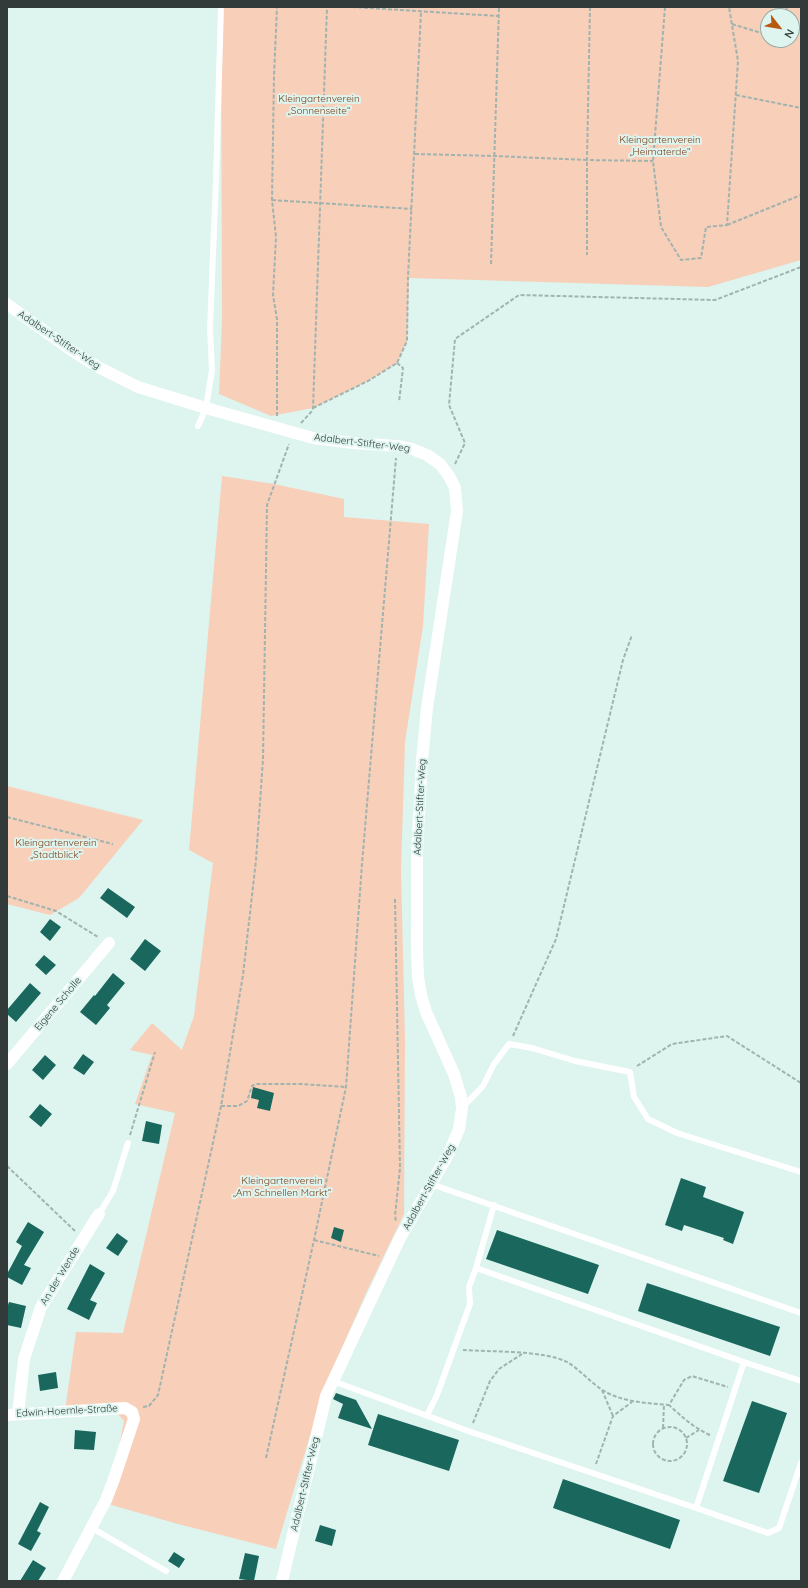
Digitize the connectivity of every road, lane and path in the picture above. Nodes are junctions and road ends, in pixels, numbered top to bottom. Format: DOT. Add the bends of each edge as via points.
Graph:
graph roads {
  1 [pos="221,7"];
  2 [pos="277,7"];
  3 [pos="327,7"];
  4 [pos="352,7"];
  5 [pos="499,7"];
  6 [pos="590,7"];
  7 [pos="665,7"];
  8 [pos="729,7"];
  9 [pos="422,12"];
  10 [pos="498,16"];
  11 [pos="732,24"];
  12 [pos="760,33"];
  13 [pos="736,95"];
  14 [pos="801,108"];
  15 [pos="414,154"];
  16 [pos="495,156"];
  17 [pos="587,160"];
  18 [pos="653,162"];
  19 [pos="801,192"];
  20 [pos="272,200"];
  21 [pos="320,203"];
  22 [pos="412,209"];
  23 [pos="727,225"];
  24 [pos="587,255"];
  25 [pos="491,264"];
  26 [pos="801,267"];
  27 [pos="7,304"];
  28 [pos="398,363"];
  29 [pos="399,402"];
  30 [pos="206,408"];
  31 [pos="313,408"];
  32 [pos="198,426"];
  33 [pos="277,428"];
  34 [pos="295,429"];
  35 [pos="397,446"];
  36 [pos="449,476"];
  37 [pos="632,634"];
  38 [pos="7,817"];
  39 [pos="7,820"];
  40 [pos="113,844"];
  41 [pos="8,896"];
  42 [pos="395,899"];
  43 [pos="109,943"];
  44 [pos="509,1044"];
  45 [pos="155,1052"];
  46 [pos="7,1064"];
  47 [pos="630,1072"];
  48 [pos="801,1083"];
  49 [pos="346,1087"];
  50 [pos="220,1106"];
  51 [pos="462,1108"];
  52 [pos="128,1143"];
  53 [pos="7,1166"];
  54 [pos="801,1172"];
  55 [pos="431,1184"];
  56 [pos="494,1205"];
  57 [pos="99,1214"];
  58 [pos="84,1238"];
  59 [pos="400,1238"];
  60 [pos="314,1240"];
  61 [pos="379,1256"];
  62 [pos="476,1268"];
  63 [pos="801,1313"];
  64 [pos="454,1350"];
  65 [pos="523,1354"];
  66 [pos="744,1362"];
  67 [pos="333,1381"];
  68 [pos="801,1381"];
  69 [pos="735,1389"];
  70 [pos="602,1390"];
  71 [pos="632,1402"];
  72 [pos="664,1404"];
  73 [pos="669,1405"];
  74 [pos="125,1408"];
  75 [pos="12,1414"];
  76 [pos="427,1415"];
  77 [pos="613,1416"];
  78 [pos="663,1428"];
  79 [pos="699,1430"];
  80 [pos="470,1432"];
  81 [pos="686,1438"];
  82 [pos="719,1439"];
  83 [pos="266,1458"];
  84 [pos="801,1463"];
  85 [pos="592,1473"];
  86 [pos="696,1508"];
  87 [pos="92,1528"];
  88 [pos="166,1571"];
  89 [pos="63,1581"];
  90 [pos="282,1581"];
  1 -- 30 [label="lane" via="210,329 212,370"];
  2 -- 20 [label="path"];
  3 -- 21 [label="path"];
  4 -- 9 [label="path"];
  5 -- 10 [label="path"];
  6 -- 17 [label="path"];
  7 -- 18 [label="path"];
  8 -- 11 [label="path"];
  9 -- 10 [label="path"];
  9 -- 15 [label="path"];
  10 -- 16 [label="path"];
  11 -- 12 [label="path"];
  11 -- 13 [label="path" via="738,61"];
  13 -- 14 [label="path"];
  13 -- 23 [label="path"];
  15 -- 16 [label="path"];
  15 -- 22 [label="path"];
  16 -- 17 [label="path"];
  16 -- 25 [label="path"];
  17 -- 18 [label="path"];
  17 -- 24 [label="path"];
  18 -- 23 [label="path" via="661,227 681,260 701,258 706,227"];
  19 -- 23 [label="path" via="801,195"];
  20 -- 21 [label="path"];
  20 -- 33 [label="path" via="276,237 273,295 277,320"];
  21 -- 22 [label="path"];
  21 -- 31 [label="path"];
  22 -- 28 [label="path" via="407,341"];
  26 -- 36 [label="path" via="715,300 520,295 456,339 449,405 465,443"];
  27 -- 30 [label="street, Adalbert-Stifter-Weg" via="98,367 138,387"];
  28 -- 29 [label="path" via="403,368"];
  28 -- 31 [label="path"];
  30 -- 32 [label="lane"];
  30 -- 33 [label="street, Adalbert-Stifter-Weg"];
  31 -- 34 [label="path"];
  33 -- 34 [label="street, Adalbert-Stifter-Weg"];
  34 -- 35 [label="street, Adalbert-Stifter-Weg" via="313,438"];
  34 -- 50 [label="path" via="267,504 263,759 256,860 243,975"];
  35 -- 36 [label="street, Adalbert-Stifter-Weg" via="427,455 440,464"];
  35 -- 49 [label="path"];
  36 -- 51 [label="street, Adalbert-Stifter-Weg" via="455,488 457,511 427,708 422,761 417,853 417,952 421,995 435,1034 454,1074"];
  37 -- 44 [label="path" via="623,660 556,939"];
  38 -- 39 [label="path"];
  38 -- 40 [label="path"];
  41 -- 43 [label="path" via="56,911"];
  42 -- 59 [label="path" via="400,1168 395,1216"];
  43 -- 46 [label="street, Eigene Scholle"];
  44 -- 47 [label="lane"];
  44 -- 51 [label="lane" via="494,1064 483,1086"];
  45 -- 52 [label="path"];
  47 -- 48 [label="path" via="639,1063 672,1044 727,1036"];
  47 -- 54 [label="lane" via="634,1097 648,1119 677,1133"];
  49 -- 50 [label="path" via="256,1084 252,1086 248,1101 238,1106"];
  49 -- 60 [label="path"];
  50 -- 74 [label="path" via="158,1395 149,1406"];
  51 -- 55 [label="street, Adalbert-Stifter-Weg" via="459,1129 452,1147"];
  52 -- 57 [label="lane" via="113,1191"];
  53 -- 58 [label="path"];
  55 -- 56 [label="lane"];
  55 -- 59 [label="street, Adalbert-Stifter-Weg"];
  56 -- 62 [label="lane"];
  56 -- 63 [label="lane"];
  57 -- 58 [label="street, An der Wende"];
  58 -- 75 [label="street, An der Wende" via="41,1307 24,1359"];
  59 -- 67 [label="street, Adalbert-Stifter-Weg"];
  60 -- 61 [label="path"];
  60 -- 83 [label="path"];
  62 -- 64 [label="lane" via="469,1287 470,1304"];
  62 -- 66 [label="lane"];
  64 -- 65 [label="path"];
  64 -- 76 [label="lane"];
  65 -- 70 [label="path" via="539,1354 567,1362"];
  65 -- 80 [label="path" via="498,1369 490,1381"];
  66 -- 68 [label="lane"];
  66 -- 69 [label="lane"];
  67 -- 76 [label="lane"];
  67 -- 90 [label="street, Adalbert-Stifter-Weg" via="326,1396"];
  69 -- 73 [label="path" via="692,1376 684,1380"];
  69 -- 82 [label="lane"];
  70 -- 71 [label="path"];
  70 -- 77 [label="path"];
  71 -- 72 [label="path"];
  71 -- 77 [label="path"];
  72 -- 73 [label="path"];
  72 -- 78 [label="path"];
  73 -- 79 [label="path"];
  74 -- 75 [label="street, Edwin-Hoernle-Straße"];
  74 -- 87 [label="street, Edwin-Hoernle-Straße" via="132,1412 134,1419 114,1479"];
  76 -- 80 [label="lane"];
  77 -- 85 [label="path"];
  78 -- 81 [label="path" via="679,1430"];
  78 -- 81 [label="path" via="654,1436 653,1447 658,1457 663,1460 679,1459 686,1450"];
  79 -- 81 [label="path"];
  79 -- 82 [label="path"];
  80 -- 85 [label="lane"];
  82 -- 86 [label="lane"];
  84 -- 86 [label="lane" via="779,1528 768,1533"];
  85 -- 86 [label="lane"];
  87 -- 88 [label="lane"];
  87 -- 89 [label="street, Edwin-Hoernle-Straße"];
}
